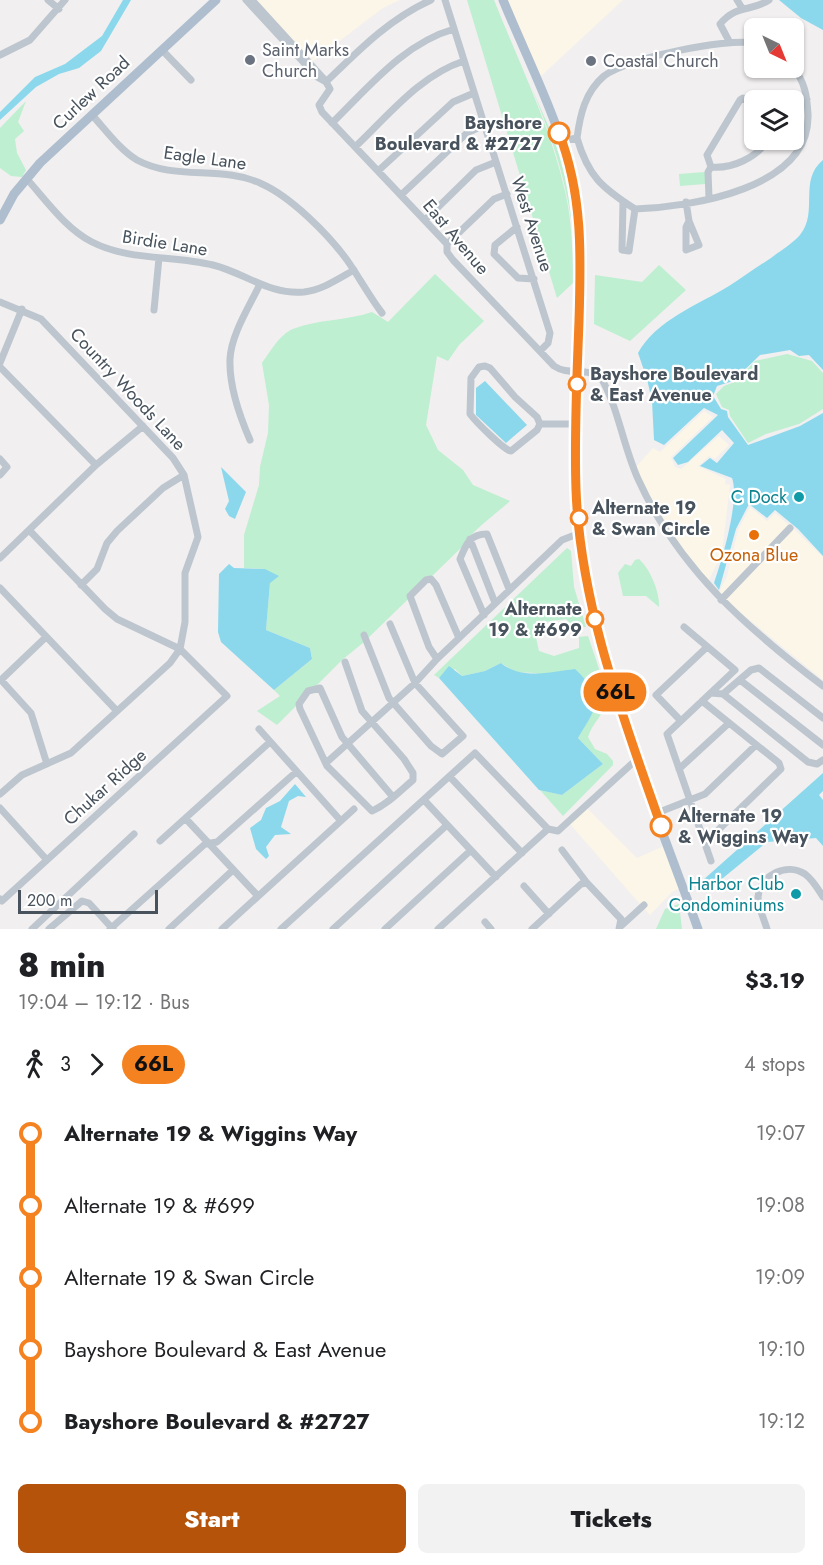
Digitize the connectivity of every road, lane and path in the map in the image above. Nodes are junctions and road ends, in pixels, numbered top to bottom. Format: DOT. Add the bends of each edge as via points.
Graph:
graph roads {
  1 [pos="48,0"];
  2 [pos="65,0"];
  3 [pos="216,0"];
  4 [pos="246,0"];
  5 [pos="252,0"];
  6 [pos="431,0"];
  7 [pos="445,0"];
  8 [pos="503,0"];
  9 [pos="737,0"];
  10 [pos="769,0"];
  11 [pos="761,2"];
  12 [pos="741,8"];
  13 [pos="59,9"];
  14 [pos="454,29"];
  15 [pos="729,41"];
  16 [pos="744,42"];
  17 [pos="162,50"];
  18 [pos="1,52"];
  19 [pos="464,61"];
  20 [pos="800,78"];
  21 [pos="191,80"];
  22 [pos="326,82"];
  23 [pos="474,93"];
  24 [pos="744,99"];
  25 [pos="807,99"];
  26 [pos="804,100"];
  27 [pos="92,115"];
  28 [pos="332,123"];
  29 [pos="484,125"];
  30 [pos="578,138"];
  31 [pos="562,141"];
  32 [pos="355,147"];
  33 [pos="757,150"];
  34 [pos="496,162"];
  35 [pos="711,167"];
  36 [pos="378,171"];
  37 [pos="26,178"];
  38 [pos="507,194"];
  39 [pos="401,195"];
  40 [pos="709,198"];
  41 [pos="623,201"];
  42 [pos="686,202"];
  43 [pos="635,209"];
  44 [pos="0,220"];
  45 [pos="425,220"];
  46 [pos="689,221"];
  47 [pos="517,227"];
  48 [pos="447,244"];
  49 [pos="159,258"];
  50 [pos="354,270"];
  51 [pos="534,279"];
  52 [pos="259,286"];
  53 [pos="0,302"];
  54 [pos="22,309"];
  55 [pos="154,310"];
  56 [pos="382,313"];
  57 [pos="540,351"];
  58 [pos="0,365"];
  59 [pos="578,372"];
  60 [pos="540,424"];
  61 [pos="576,424"];
  62 [pos="143,426"];
  63 [pos="250,440"];
  64 [pos="0,459"];
  65 [pos="96,465"];
  66 [pos="0,475"];
  67 [pos="184,476"];
  68 [pos="790,528"];
  69 [pos="29,530"];
  70 [pos="580,533"];
  71 [pos="470,539"];
  72 [pos="0,558"];
  73 [pos="81,585"];
  74 [pos="0,588"];
  75 [pos="509,589"];
  76 [pos="721,600"];
  77 [pos="495,603"];
  78 [pos="484,615"];
  79 [pos="390,624"];
  80 [pos="684,627"];
  81 [pos="364,635"];
  82 [pos="46,637"];
  83 [pos="459,638"];
  84 [pos="707,647"];
  85 [pos="180,649"];
  86 [pos="437,659"];
  87 [pos="345,662"];
  88 [pos="1,680"];
  89 [pos="740,680"];
  90 [pos="415,682"];
  91 [pos="823,686"];
  92 [pos="711,693"];
  93 [pos="723,694"];
  94 [pos="702,701"];
  95 [pos="393,703"];
  96 [pos="117,711"];
  97 [pos="823,718"];
  98 [pos="681,720"];
  99 [pos="729,723"];
  100 [pos="371,724"];
  101 [pos="259,729"];
  102 [pos="270,742"];
  103 [pos="348,742"];
  104 [pos="756,745"];
  105 [pos="823,745"];
  106 [pos="638,759"];
  107 [pos="823,760"];
  108 [pos="327,762"];
  109 [pos="47,764"];
  110 [pos="679,769"];
  111 [pos="296,772"];
  112 [pos="450,777"];
  113 [pos="0,794"];
  114 [pos="393,797"];
  115 [pos="424,800"];
  116 [pos="690,802"];
  117 [pos="0,808"];
  118 [pos="354,809"];
  119 [pos="657,813"];
  120 [pos="186,819"];
  121 [pos="341,821"];
  122 [pos="447,825"];
  123 [pos="548,829"];
  124 [pos="134,834"];
  125 [pos="703,839"];
  126 [pos="160,841"];
  127 [pos="207,843"];
  128 [pos="562,850"];
  129 [pos="470,851"];
  130 [pos="522,853"];
  131 [pos="47,860"];
  132 [pos="711,861"];
  133 [pos="233,870"];
  134 [pos="496,877"];
  135 [pos="587,883"];
  136 [pos="524,886"];
  137 [pos="258,896"];
  138 [pos="823,897"];
  139 [pos="1,900"];
  140 [pos="644,905"];
  141 [pos="549,914"];
  142 [pos="485,922"];
  143 [pos="620,927"];
  144 [pos="285,928"];
  145 [pos="32,929"];
  146 [pos="49,929"];
  147 [pos="112,929"];
  148 [pos="169,929"];
  149 [pos="222,929"];
  150 [pos="333,929"];
  151 [pos="385,929"];
  152 [pos="438,929"];
  153 [pos="491,929"];
  154 [pos="532,929"];
  155 [pos="698,929"];
  156 [pos="767,929"];
  1 -- 13 [label="street"];
  2 -- 13 [label="street"];
  3 -- 17 [label="main road, Curlew Road"];
  4 -- 22 [label="street"];
  5 -- 22 [label="street"];
  6 -- 22 [label="street" via="386,26"];
  7 -- 14 [label="street, West Avenue"];
  8 -- 31 [label="main road"];
  9 -- 12 [label="street"];
  10 -- 11 [label="street"];
  11 -- 12 [label="street"];
  12 -- 15 [label="street" via="720,24"];
  13 -- 18 [label="street" via="30,40"];
  14 -- 19 [label="street, West Avenue"];
  14 -- 28 [label="street" via="410,50"];
  15 -- 16 [label="street"];
  15 -- 30 [label="street" via="626,65 604,76 581,111"];
  17 -- 21 [label="street"];
  17 -- 27 [label="main road, Curlew Road"];
  19 -- 23 [label="street, West Avenue"];
  19 -- 32 [label="street" via="450,65 423,83"];
  20 -- 25 [label="street"];
  22 -- 28 [label="street, East Avenue" via="330,89 320,108"];
  23 -- 29 [label="street, West Avenue"];
  23 -- 36 [label="street" via="446,107"];
  24 -- 35 [label="street" via="707,155"];
  25 -- 26 [label="street"];
  25 -- 40 [label="street" via="806,132 786,165 763,181"];
  27 -- 37 [label="main road, Curlew Road"];
  27 -- 50 [label="street, Eagle Lane" via="136,159 156,167 231,175 277,192 305,216"];
  28 -- 32 [label="street, East Avenue"];
  29 -- 34 [label="street, West Avenue"];
  29 -- 39 [label="street" via="467,133"];
  30 -- 31 [label="street"];
  30 -- 41 [label="street" via="595,178"];
  31 -- 59 [label="main road" via="574,184 581,237"];
  32 -- 36 [label="street, East Avenue"];
  33 -- 35 [label="street" via="749,158 721,169"];
  34 -- 38 [label="street, West Avenue"];
  34 -- 45 [label="street" via="476,170"];
  35 -- 40 [label="street"];
  36 -- 39 [label="street, East Avenue"];
  37 -- 44 [label="main road, Curlew Road"];
  37 -- 49 [label="street, Birdie Lane" via="81,236 116,252"];
  38 -- 47 [label="street, West Avenue"];
  38 -- 48 [label="street" via="494,199"];
  39 -- 45 [label="street, East Avenue"];
  40 -- 42 [label="street"];
  41 -- 43 [label="street"];
  41 -- 43 [label="street" via="622,250 629,251"];
  42 -- 43 [label="street"];
  42 -- 46 [label="street"];
  45 -- 48 [label="street, East Avenue"];
  47 -- 51 [label="street, West Avenue"];
  47 -- 51 [label="street" via="495,245 494,254 518,278"];
  48 -- 57 [label="street, East Avenue" via="453,260"];
  49 -- 52 [label="street, Birdie Lane" via="213,265"];
  49 -- 55 [label="street"];
  50 -- 52 [label="street, Birdie Lane" via="305,292 279,292"];
  50 -- 56 [label="street, Eagle Lane" via="364,291"];
  51 -- 57 [label="street, West Avenue" via="550,338"];
  52 -- 63 [label="street" via="240,325 230,359 233,386"];
  53 -- 54 [label="street, Country Woods Lane"];
  54 -- 58 [label="street"];
  54 -- 62 [label="street, Country Woods Lane" via="41,319"];
  57 -- 59 [label="street, East Avenue" via="559,369"];
  58 -- 65 [label="street"];
  59 -- 61 [label="main road"];
  59 -- 76 [label="street, East Avenue" via="593,373 604,382 628,458 647,500 677,549"];
  60 -- 60 [label="street" via="490,368 479,367 473,372 470,414 506,451 517,449"];
  60 -- 61 [label="street"];
  61 -- 70 [label="main road"];
  62 -- 65 [label="street"];
  62 -- 67 [label="street, Country Woods Lane"];
  64 -- 66 [label="street" via="7,467"];
  65 -- 69 [label="street"];
  67 -- 73 [label="street" via="163,488 117,531 107,543 97,569"];
  67 -- 85 [label="street, Country Woods Lane" via="198,537 185,573 185,622"];
  68 -- 76 [label="street"];
  69 -- 72 [label="street"];
  69 -- 73 [label="street"];
  70 -- 75 [label="street" via="562,540"];
  70 -- 106 [label="main road" via="602,647"];
  71 -- 75 [label="street" via="476,534 487,534"];
  71 -- 77 [label="street"];
  71 -- 78 [label="street" via="460,559"];
  73 -- 85 [label="street" via="117,619"];
  74 -- 82 [label="street"];
  75 -- 77 [label="street"];
  76 -- 91 [label="street, East Avenue" via="754,632"];
  77 -- 78 [label="street"];
  78 -- 83 [label="street"];
  79 -- 90 [label="street"];
  80 -- 84 [label="street"];
  81 -- 95 [label="street"];
  82 -- 88 [label="street"];
  82 -- 96 [label="street"];
  83 -- 86 [label="street"];
  83 -- 86 [label="street" via="431,579 426,580 410,596"];
  84 -- 92 [label="street" via="735,670"];
  84 -- 98 [label="street" via="656,695"];
  85 -- 96 [label="street" via="163,670"];
  85 -- 131 [label="street, Chukar Ridge" via="228,696"];
  86 -- 90 [label="street"];
  87 -- 100 [label="street" via="362,711"];
  88 -- 109 [label="street" via="31,713"];
  89 -- 93 [label="street"];
  89 -- 97 [label="street" via="759,668"];
  89 -- 105 [label="street"];
  90 -- 95 [label="street"];
  90 -- 95 [label="street" via="462,736 442,754"];
  92 -- 93 [label="street"];
  92 -- 94 [label="street"];
  93 -- 107 [label="street" via="808,762 817,764"];
  94 -- 98 [label="street"];
  94 -- 99 [label="street"];
  95 -- 100 [label="street"];
  96 -- 109 [label="street" via="71,753"];
  98 -- 110 [label="street" via="667,734"];
  99 -- 104 [label="street"];
  99 -- 110 [label="street"];
  100 -- 103 [label="street"];
  100 -- 114 [label="street" via="412,773 413,780"];
  101 -- 102 [label="street"];
  102 -- 111 [label="street"];
  102 -- 120 [label="street"];
  103 -- 108 [label="street"];
  103 -- 108 [label="street" via="342,737 320,688 308,691 300,709"];
  103 -- 114 [label="street"];
  104 -- 116 [label="street" via="705,794"];
  104 -- 125 [label="street" via="779,763 779,773 713,835"];
  106 -- 119 [label="main road"];
  106 -- 123 [label="street" via="558,831"];
  108 -- 114 [label="street" via="372,812"];
  109 -- 113 [label="street" via="22,775"];
  110 -- 116 [label="street"];
  111 -- 121 [label="street"];
  111 -- 127 [label="street" via="217,842"];
  112 -- 115 [label="street"];
  112 -- 123 [label="street" via="475,753"];
  112 -- 130 [label="street"];
  115 -- 122 [label="street"];
  115 -- 144 [label="street"];
  116 -- 119 [label="street"];
  116 -- 125 [label="street"];
  117 -- 131 [label="street"];
  118 -- 121 [label="street"];
  119 -- 155 [label="main road"];
  120 -- 126 [label="street"];
  120 -- 127 [label="street"];
  121 -- 137 [label="street"];
  122 -- 129 [label="street"];
  122 -- 150 [label="street"];
  123 -- 130 [label="street"];
  124 -- 145 [label="street"];
  125 -- 132 [label="street"];
  127 -- 133 [label="street"];
  127 -- 147 [label="street"];
  128 -- 135 [label="street"];
  129 -- 134 [label="street"];
  129 -- 151 [label="street"];
  130 -- 134 [label="street"];
  131 -- 139 [label="street, Chukar Ridge"];
  133 -- 137 [label="street"];
  133 -- 148 [label="street"];
  134 -- 152 [label="street"];
  135 -- 141 [label="street" via="581,884"];
  135 -- 143 [label="street" via="621,919"];
  136 -- 141 [label="street"];
  137 -- 149 [label="street"];
  138 -- 156 [label="street" via="811,880 798,871 774,873 765,880 759,895"];
  140 -- 143 [label="street"];
  141 -- 154 [label="street"];
  142 -- 153 [label="street"];
  146 -- 147 [label="street" via="82,902 89,903"];
}
